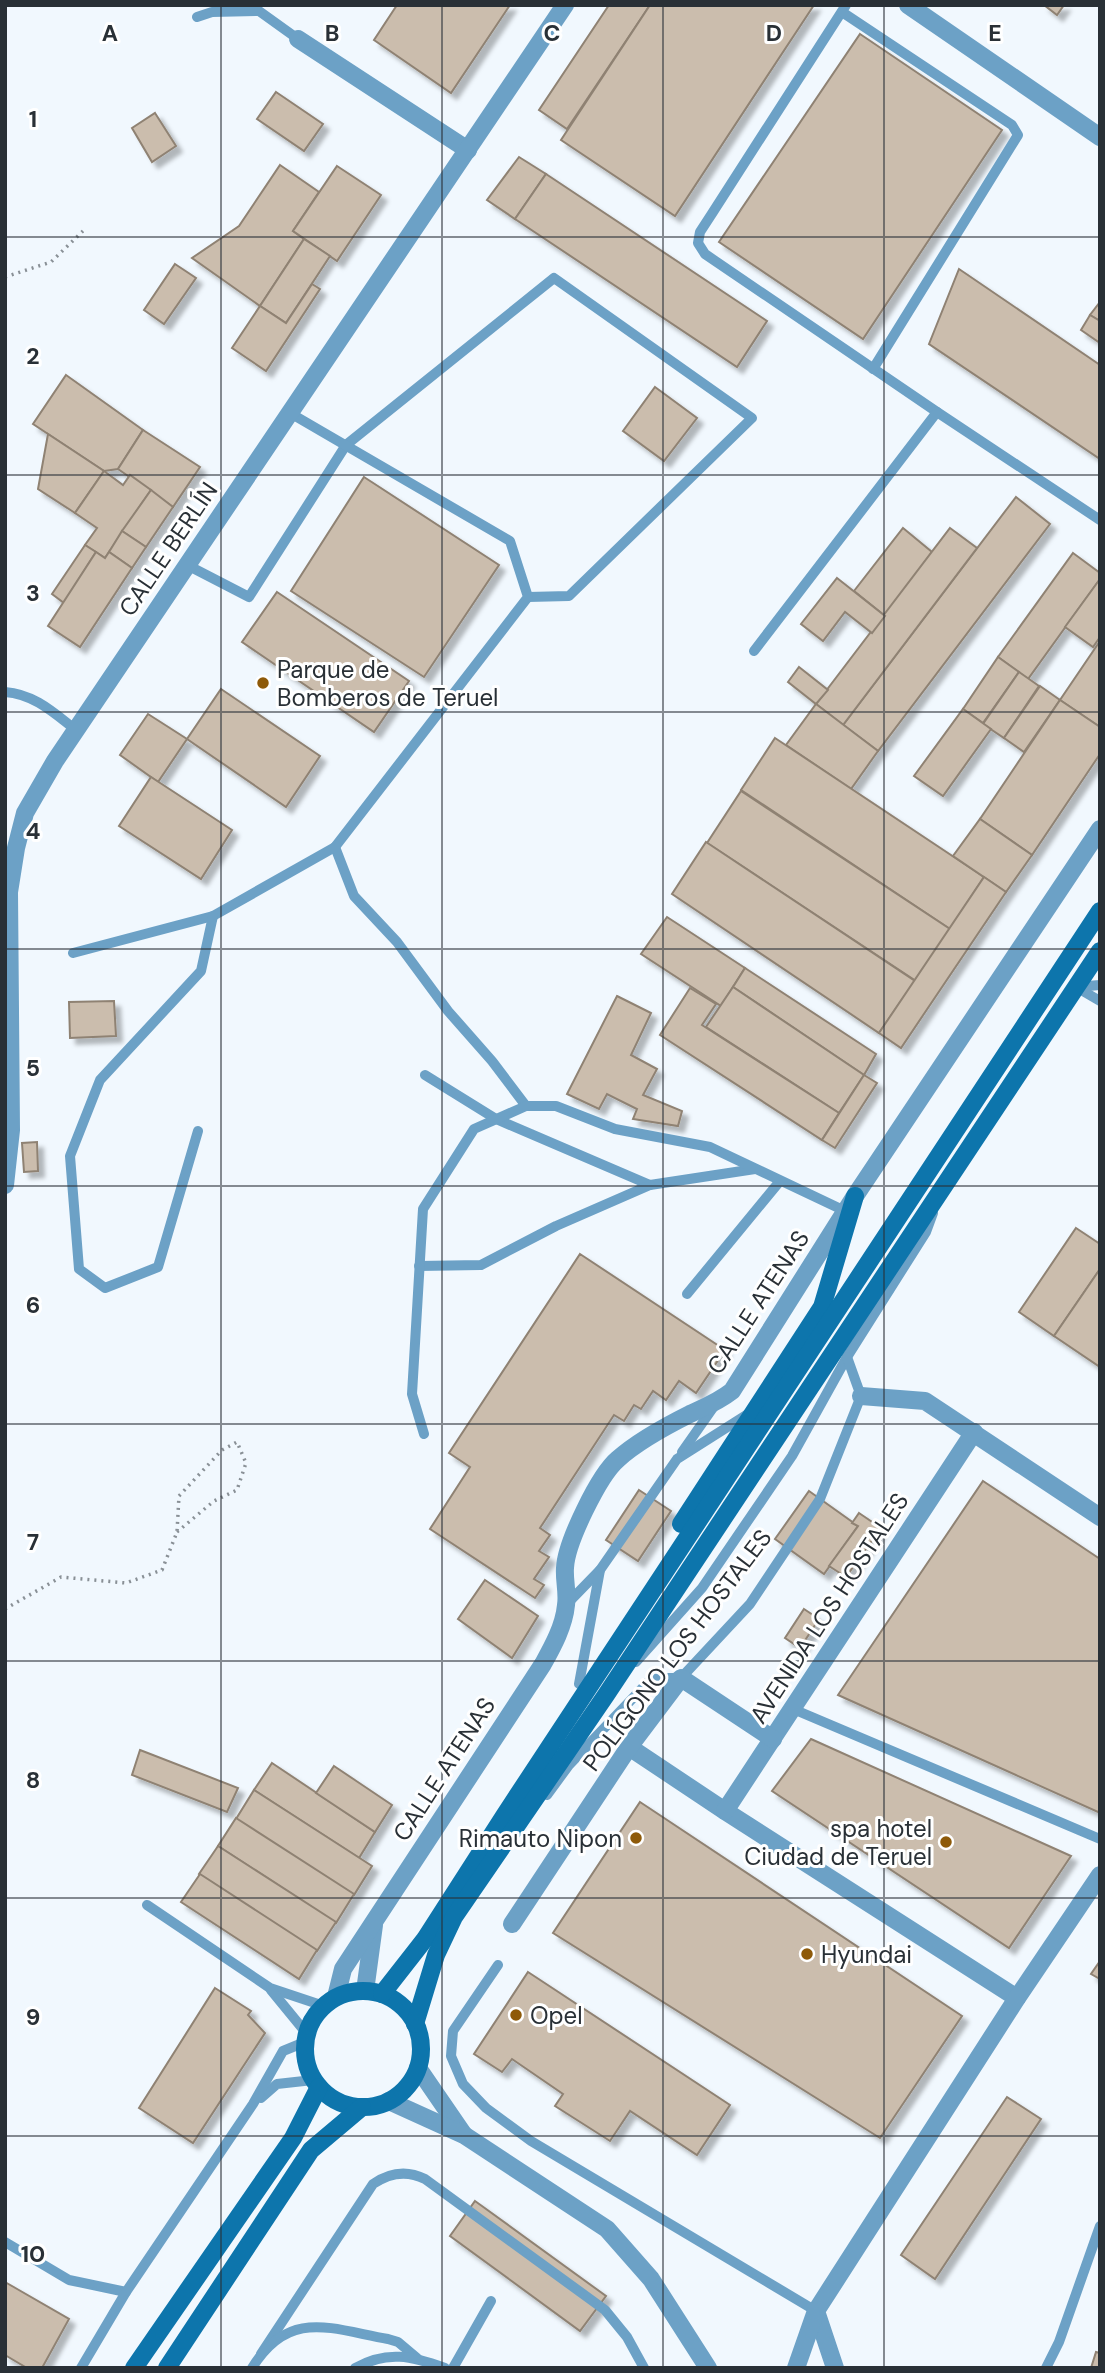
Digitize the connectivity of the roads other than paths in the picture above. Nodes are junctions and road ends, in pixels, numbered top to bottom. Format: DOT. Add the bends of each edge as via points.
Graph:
graph roads {
  1 [pos="565,5"];
  2 [pos="908,5"];
  3 [pos="844,9"];
  4 [pos="197,17"];
  5 [pos="298,39"];
  6 [pos="1100,136"];
  7 [pos="468,150"];
  8 [pos="873,369"];
  9 [pos="937,412"];
  10 [pos="290,413"];
  11 [pos="346,445"];
  12 [pos="1100,520"];
  13 [pos="187,565"];
  14 [pos="528,597"];
  15 [pos="754,651"];
  16 [pos="5,692"];
  17 [pos="76,730"];
  18 [pos="1100,829"];
  19 [pos="335,847"];
  20 [pos="1100,911"];
  21 [pos="213,916"];
  22 [pos="1100,951"];
  23 [pos="73,953"];
  24 [pos="1100,985"];
  25 [pos="1076,986"];
  26 [pos="1100,1001"];
  27 [pos="425,1075"];
  28 [pos="526,1106"];
  29 [pos="496,1119"];
  30 [pos="198,1131"];
  31 [pos="8,1150"];
  32 [pos="755,1169"];
  33 [pos="780,1181"];
  34 [pos="5,1185"];
  35 [pos="650,1185"];
  36 [pos="943,1185"];
  37 [pos="850,1204"];
  38 [pos="419,1265"];
  39 [pos="687,1294"];
  40 [pos="847,1357"];
  41 [pos="791,1380"];
  42 [pos="862,1396"];
  43 [pos="716,1403"];
  44 [pos="756,1409"];
  45 [pos="974,1432"];
  46 [pos="424,1434"];
  47 [pos="677,1459"];
  48 [pos="1100,1517"];
  49 [pos="600,1570"];
  50 [pos="566,1605"];
  51 [pos="681,1678"];
  52 [pos="579,1684"];
  53 [pos="606,1695"];
  54 [pos="793,1709"];
  55 [pos="773,1739"];
  56 [pos="629,1747"];
  57 [pos="725,1811"];
  58 [pos="504,1816"];
  59 [pos="1100,1839"];
  60 [pos="1100,1875"];
  61 [pos="147,1905"];
  62 [pos="454,1917"];
  63 [pos="375,1918"];
  64 [pos="512,1924"];
  65 [pos="498,1965"];
  66 [pos="270,1988"];
  67 [pos="374,1992"];
  68 [pos="1017,1998"];
  69 [pos="330,2002"];
  70 [pos="415,2024"];
  71 [pos="306,2038"];
  72 [pos="418,2068"];
  73 [pos="316,2083"];
  74 [pos="389,2101"];
  75 [pos="253,2104"];
  76 [pos="362,2107"];
  77 [pos="464,2135"];
  78 [pos="1100,2226"];
  79 [pos="5,2242"];
  80 [pos="126,2291"];
  81 [pos="491,2301"];
  82 [pos="817,2311"];
  83 [pos="261,2354"];
  84 [pos="417,2358"];
  85 [pos="81,2368"];
  86 [pos="134,2368"];
  87 [pos="167,2368"];
  88 [pos="252,2368"];
  89 [pos="355,2368"];
  90 [pos="445,2368"];
  91 [pos="453,2368"];
  92 [pos="644,2368"];
  93 [pos="708,2368"];
  94 [pos="796,2368"];
  95 [pos="835,2368"];
  96 [pos="1046,2368"];
  1 -- 7 [label="street, CALLE BERLÍN"];
  2 -- 6 [label="street"];
  3 -- 8 [label="lane" via="1012,125 1018,135"];
  3 -- 8 [label="lane" via="700,232 698,243 705,254"];
  4 -- 5 [label="lane" via="212,12 259,11"];
  5 -- 7 [label="street"];
  7 -- 10 [label="street, CALLE BERLÍN"];
  8 -- 9 [label="lane"];
  9 -- 12 [label="lane"];
  9 -- 15 [label="lane"];
  10 -- 11 [label="lane"];
  10 -- 13 [label="street, CALLE BERLÍN"];
  11 -- 13 [label="lane" via="249,597"];
  11 -- 14 [label="lane" via="510,541"];
  11 -- 14 [label="lane" via="554,278 752,418 569,596"];
  13 -- 17 [label="street, CALLE BERLÍN"];
  14 -- 19 [label="lane"];
  16 -- 17 [label="lane" via="27,696"];
  17 -- 31 [label="street, CALLE BERLÍN" via="26,813 16,848 9,892"];
  18 -- 37 [label="street, CALLE ATENAS"];
  19 -- 21 [label="lane"];
  19 -- 28 [label="lane" via="354,896 397,942"];
  20 -- 41 [label="main road"];
  21 -- 23 [label="lane"];
  21 -- 30 [label="lane" via="201,971 100,1080 70,1156 79,1269 105,1289 158,1266"];
  22 -- 25 [label="main road"];
  24 -- 25 [label="lane"];
  25 -- 26 [label="lane"];
  25 -- 36 [label="main road"];
  27 -- 29 [label="lane"];
  28 -- 29 [label="lane"];
  28 -- 32 [label="lane" via="556,1106 615,1129 710,1147"];
  29 -- 35 [label="lane"];
  29 -- 38 [label="lane" via="474,1129 423,1209"];
  31 -- 34 [label="street, CALLE BERLÍN"];
  32 -- 33 [label="lane"];
  32 -- 35 [label="lane"];
  33 -- 37 [label="lane"];
  33 -- 39 [label="lane"];
  35 -- 38 [label="lane" via="481,1265"];
  36 -- 40 [label="lane" via="926,1232"];
  36 -- 53 [label="main road"];
  37 -- 43 [label="street, CALLE ATENAS" via="732,1391"];
  37 -- 44 [label="main road" via="822,1307"];
  38 -- 46 [label="lane" via="412,1394"];
  40 -- 42 [label="lane"];
  40 -- 53 [label="lane" via="792,1456 702,1588"];
  41 -- 44 [label="lane"];
  41 -- 58 [label="main road"];
  42 -- 45 [label="street" via="925,1401"];
  42 -- 51 [label="lane, POLÍGONO LOS HOSTALES" via="820,1499 750,1604"];
  43 -- 47 [label="lane"];
  43 -- 50 [label="street, CALLE ATENAS" via="616,1460 584,1509 571,1542 565,1566"];
  44 -- 47 [label="lane"];
  44 -- 52 [label="main road"];
  45 -- 48 [label="street"];
  45 -- 54 [label="street, AVENIDA LOS HOSTALES"];
  47 -- 49 [label="lane"];
  49 -- 50 [label="lane"];
  49 -- 52 [label="lane"];
  50 -- 63 [label="street, CALLE ATENAS" via="558,1636 543,1664"];
  51 -- 55 [label="street"];
  51 -- 56 [label="street, POLÍGONO LOS HOSTALES"];
  51 -- 62 [label="lane" via="652,1678 569,1765"];
  52 -- 58 [label="main road" via="516,1782"];
  53 -- 62 [label="main road"];
  54 -- 55 [label="street, AVENIDA LOS HOSTALES"];
  54 -- 59 [label="lane"];
  55 -- 57 [label="street, AVENIDA LOS HOSTALES"];
  56 -- 57 [label="street"];
  56 -- 64 [label="street, POLÍGONO LOS HOSTALES"];
  57 -- 68 [label="street"];
  58 -- 67 [label="main road" via="425,1939"];
  60 -- 68 [label="street"];
  61 -- 66 [label="lane"];
  62 -- 70 [label="main road" via="436,1955"];
  63 -- 67 [label="street, CALLE ATENAS"];
  63 -- 69 [label="street, CALLE ATENAS" via="343,1969"];
  65 -- 82 [label="lane" via="453,2031 451,2056 463,2084 486,2108 531,2141"];
  66 -- 69 [label="lane"];
  66 -- 71 [label="lane"];
  67 -- 69 [label="main road" via="351,1992"];
  67 -- 70 [label="main road" via="404,2008"];
  68 -- 82 [label="street"];
  69 -- 71 [label="main road" via="313,2019"];
  70 -- 72 [label="main road" via="420,2038"];
  71 -- 73 [label="main road" via="307,2065"];
  71 -- 75 [label="lane" via="283,2052"];
  72 -- 74 [label="main road"];
  72 -- 77 [label="street"];
  73 -- 75 [label="lane" via="277,2084"];
  73 -- 76 [label="main road" via="332,2098"];
  73 -- 86 [label="main road" via="292,2138"];
  74 -- 76 [label="main road"];
  74 -- 77 [label="street"];
  75 -- 80 [label="lane"];
  76 -- 87 [label="main road" via="311,2150"];
  77 -- 93 [label="street" via="607,2229 651,2278"];
  78 -- 96 [label="lane"];
  79 -- 80 [label="lane" via="69,2280"];
  80 -- 85 [label="lane"];
  81 -- 91 [label="lane"];
  82 -- 94 [label="street"];
  82 -- 95 [label="street"];
  83 -- 84 [label="lane" via="289,2330 311,2327 398,2342"];
  83 -- 88 [label="lane"];
  83 -- 92 [label="lane" via="373,2184 389,2176 411,2174 425,2179 605,2310 622,2329"];
  84 -- 89 [label="lane" via="378,2358"];
  84 -- 90 [label="lane"];
}
